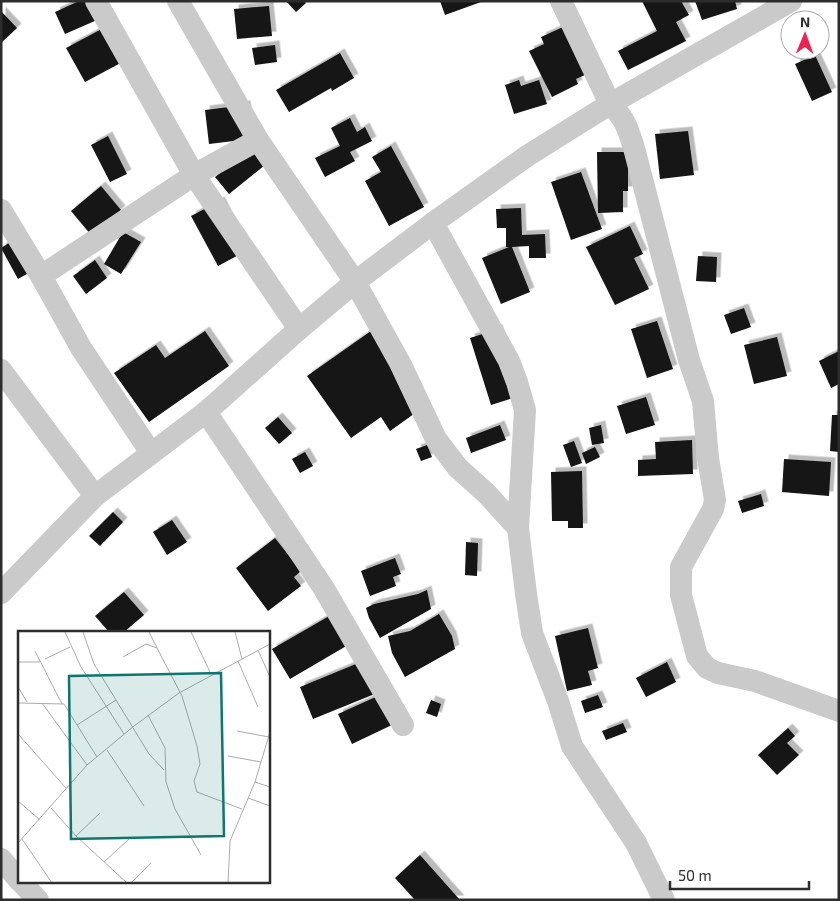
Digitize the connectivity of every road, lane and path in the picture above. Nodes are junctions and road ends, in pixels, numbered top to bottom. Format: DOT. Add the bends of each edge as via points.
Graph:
graph roads {
  1 [pos="96,1"];
  2 [pos="178,1"];
  3 [pos="561,1"];
  4 [pos="785,2"];
  5 [pos="610,104"];
  6 [pos="258,140"];
  7 [pos="194,175"];
  8 [pos="1,210"];
  9 [pos="434,223"];
  10 [pos="41,276"];
  11 [pos="355,282"];
  12 [pos="299,329"];
  13 [pos="1,370"];
  14 [pos="206,412"];
  15 [pos="151,453"];
  16 [pos="95,496"];
  17 [pos="518,528"];
  18 [pos="1,593"];
  19 [pos="839,711"];
  20 [pos="403,725"];
  21 [pos="1,859"];
  22 [pos="18,878"];
  23 [pos="664,900"];
  1 -- 7 [label="street"];
  2 -- 6 [label="street"];
  3 -- 5 [label="street"];
  4 -- 5 [label="street"];
  5 -- 9 [label="street" via="527,156"];
  5 -- 19 [label="street" via="621,114 634,148 689,360 703,400 715,500 682,567 681,595 697,656 707,668 718,673 755,681"];
  6 -- 7 [label="street"];
  6 -- 11 [label="street"];
  7 -- 10 [label="street"];
  7 -- 12 [label="street"];
  8 -- 10 [label="street"];
  9 -- 11 [label="street"];
  9 -- 17 [label="street" via="509,361 525,410"];
  10 -- 15 [label="street" via="81,348"];
  11 -- 12 [label="street"];
  11 -- 17 [label="street" via="400,363 436,439 458,468"];
  12 -- 14 [label="street"];
  13 -- 16 [label="street"];
  14 -- 15 [label="street"];
  14 -- 20 [label="street" via="323,587"];
  15 -- 16 [label="street"];
  16 -- 18 [label="street"];
  17 -- 23 [label="street" via="532,633 572,746 636,843"];
  21 -- 22 [label="street"];
}
